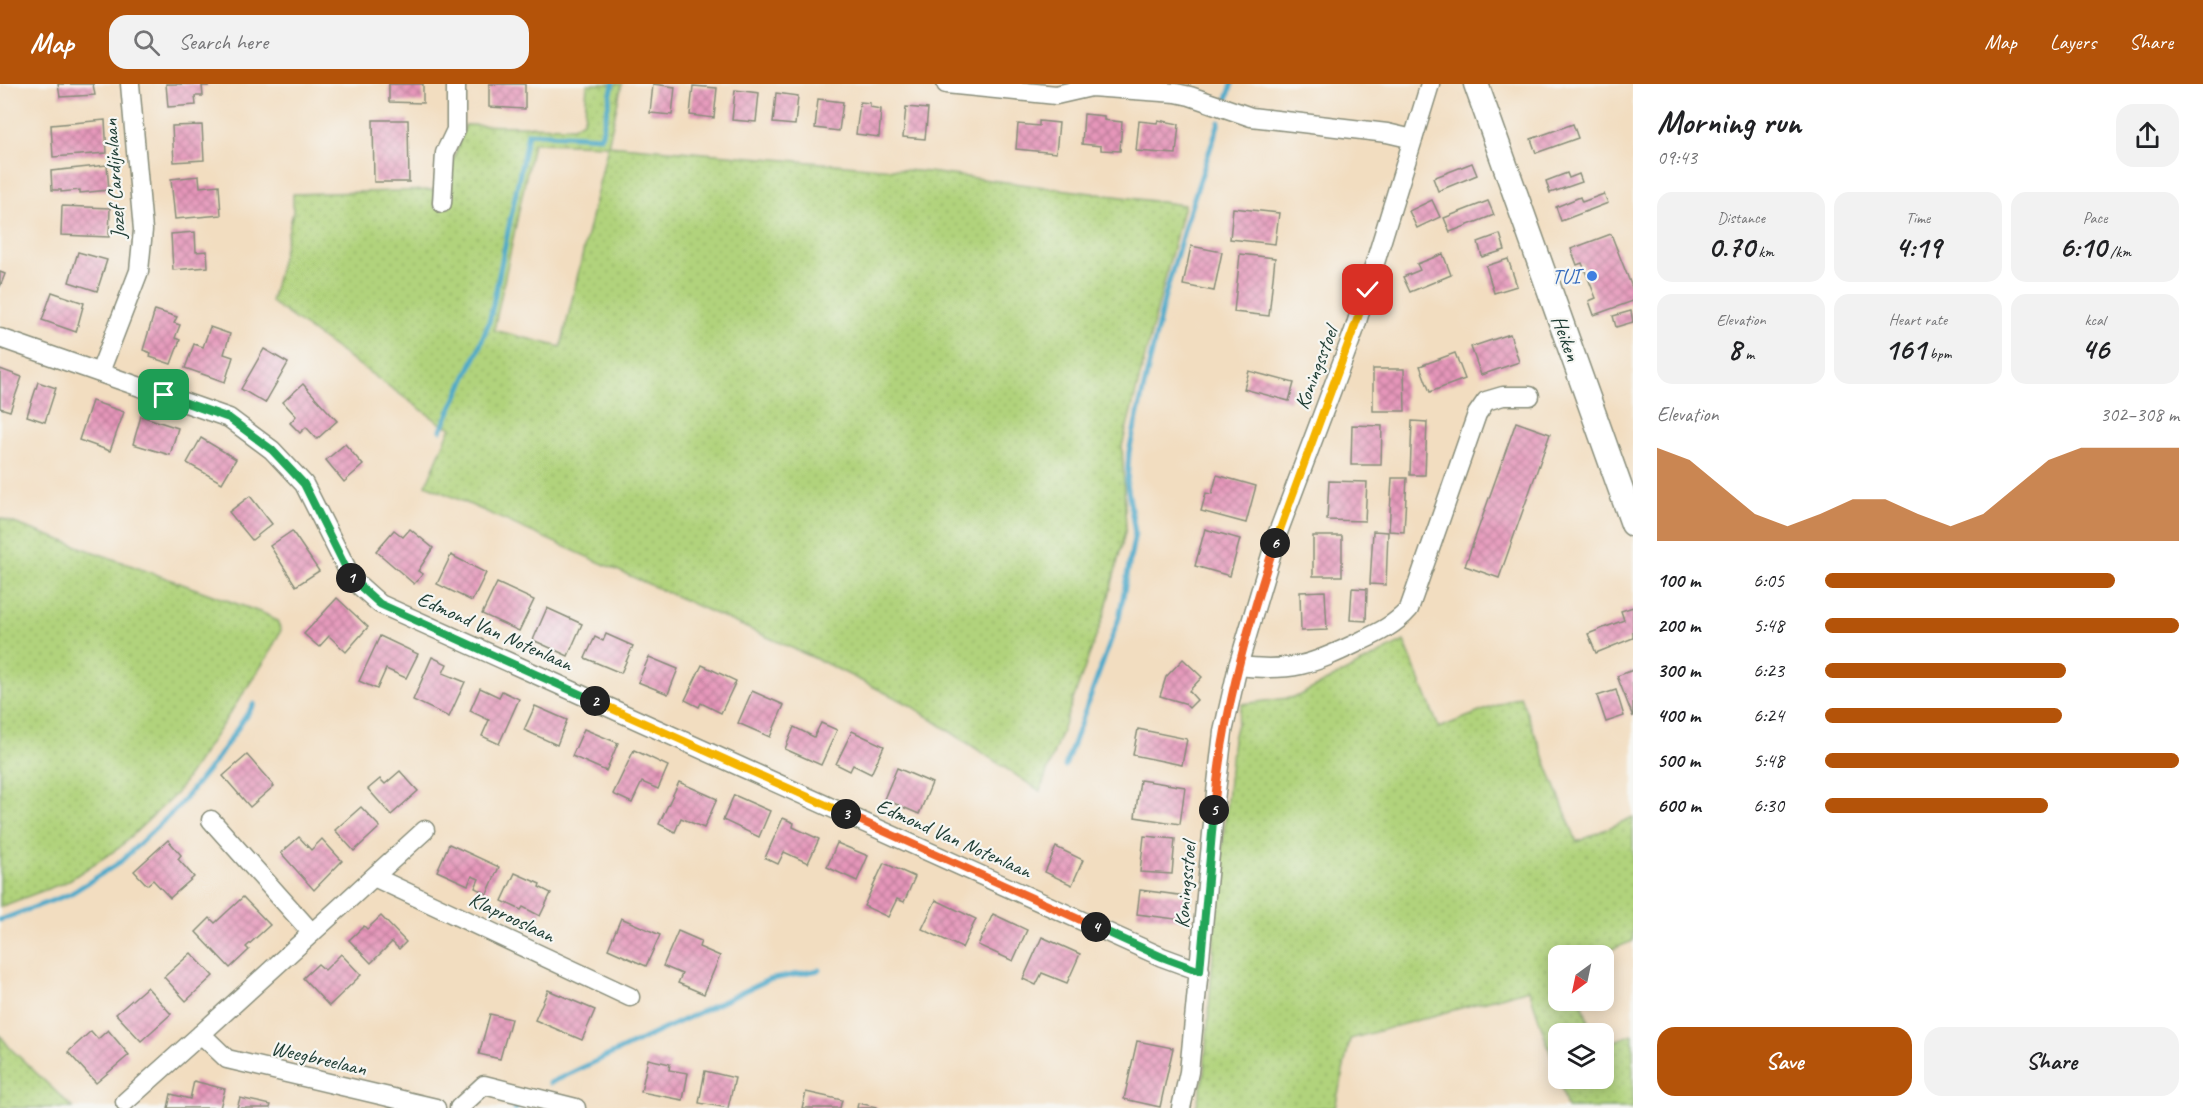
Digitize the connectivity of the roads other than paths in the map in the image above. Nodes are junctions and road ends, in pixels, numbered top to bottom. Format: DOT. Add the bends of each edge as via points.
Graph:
graph roads {
  1 [pos="130,84"];
  2 [pos="456,84"];
  3 [pos="946,84"];
  4 [pos="1430,84"];
  5 [pos="1476,84"];
  6 [pos="1013,87"];
  7 [pos="1413,140"];
  8 [pos="442,203"];
  9 [pos="0,339"];
  10 [pos="100,372"];
  11 [pos="1530,396"];
  12 [pos="1633,524"];
  13 [pos="1238,666"];
  14 [pos="211,820"];
  15 [pos="425,830"];
  16 [pos="374,877"];
  17 [pos="312,933"];
  18 [pos="1200,971"];
  19 [pos="630,997"];
  20 [pos="201,1034"];
  21 [pos="125,1101"];
  22 [pos="436,1108"];
  23 [pos="459,1108"];
  24 [pos="576,1108"];
  25 [pos="1181,1108"];
  1 -- 10 [label="street, Jozef Cardijnlaan" via="143,230 139,271"];
  2 -- 8 [label="street" via="456,130 445,153"];
  3 -- 6 [label="street"];
  4 -- 7 [label="street, Koningsstoel"];
  5 -- 12 [label="main road, Heiken"];
  6 -- 7 [label="street" via="1056,96 1091,87 1176,93 1251,117 1387,133"];
  7 -- 13 [label="street, Koningsstoel" via="1358,320 1277,535"];
  9 -- 10 [label="street, Edmond Van Notenlaan"];
  10 -- 18 [label="street, Edmond Van Notenlaan" via="229,418 272,450 304,484 352,579 380,604"];
  11 -- 13 [label="street" via="1485,401 1477,414 1409,609 1401,619 1321,660 1270,669"];
  13 -- 18 [label="street, Koningsstoel" via="1223,732"];
  14 -- 17 [label="street"];
  15 -- 16 [label="street"];
  16 -- 17 [label="street"];
  16 -- 19 [label="street, Klaprooslaan"];
  17 -- 20 [label="street"];
  18 -- 25 [label="street, Koningsstoel"];
  20 -- 21 [label="street"];
  20 -- 22 [label="street, Weegbreelaan" via="227,1059"];
  23 -- 24 [label="street" via="483,1085"];
}
